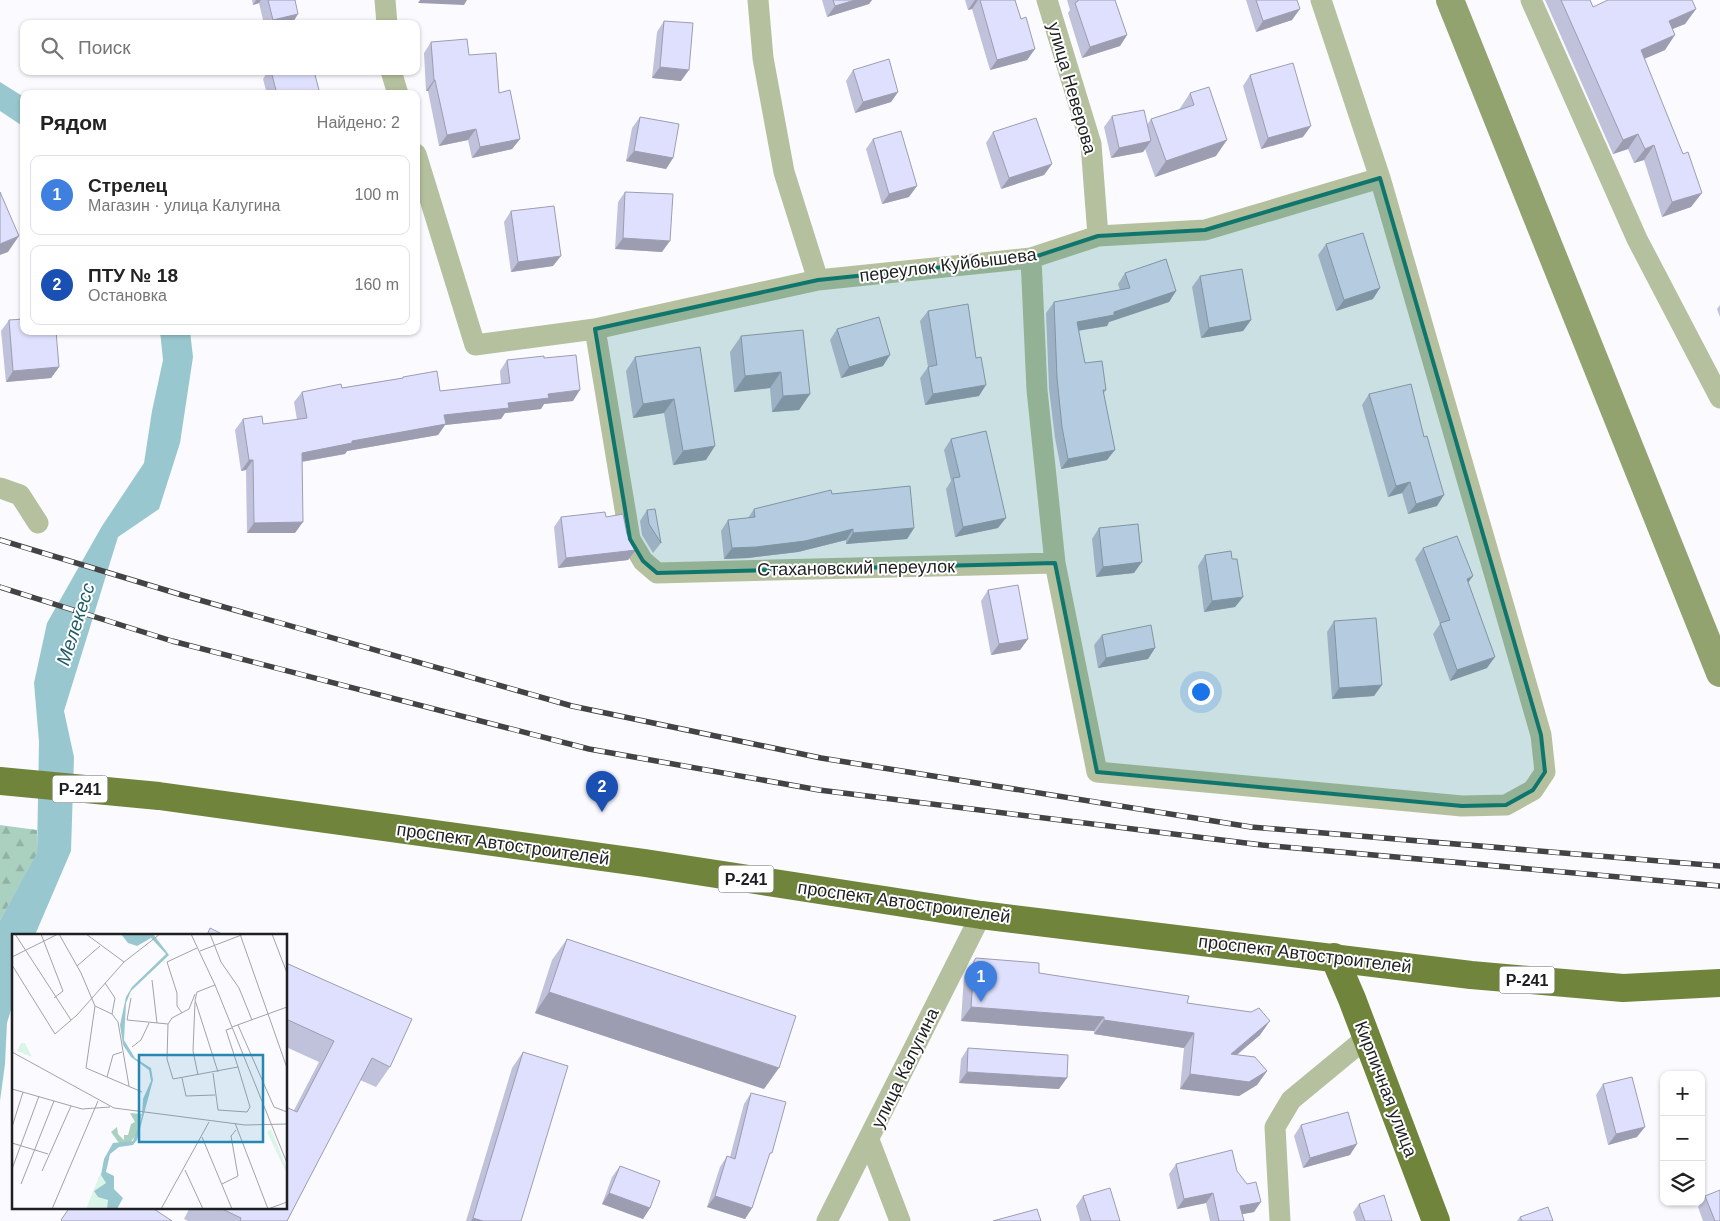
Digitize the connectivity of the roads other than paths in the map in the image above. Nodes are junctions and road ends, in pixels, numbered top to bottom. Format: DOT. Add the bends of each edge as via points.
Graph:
graph roads {
  1 [pos="385,0"];
  2 [pos="758,0"];
  3 [pos="1047,0"];
  4 [pos="1322,0"];
  5 [pos="1450,0"];
  6 [pos="1531,0"];
  7 [pos="387,20"];
  8 [pos="392,75"];
  9 [pos="397,90"];
  10 [pos="420,167"];
  11 [pos="1380,178"];
  12 [pos="1098,236"];
  13 [pos="1031,258"];
  14 [pos="818,280"];
  15 [pos="596,329"];
  16 [pos="1720,398"];
  17 [pos="0,488"];
  18 [pos="38,523"];
  19 [pos="1055,563"];
  20 [pos="1720,673"];
  21 [pos="0,782"];
  22 [pos="982,915"];
  23 [pos="1334,957"];
  24 [pos="1720,983"];
  25 [pos="1366,1038"];
  26 [pos="869,1140"];
  27 [pos="828,1221"];
  28 [pos="900,1221"];
  29 [pos="1280,1221"];
  30 [pos="1436,1221"];
  1 -- 7 [label="street"];
  2 -- 14 [label="street" via="763,58 784,172"];
  3 -- 12 [label="street, улица Неверова" via="1091,144"];
  4 -- 11 [label="street"];
  5 -- 20 [label="main road"];
  6 -- 16 [label="street" via="1637,239"];
  8 -- 9 [label="street"];
  10 -- 15 [label="street, переулок Куйбышева" via="475,345"];
  11 -- 12 [label="street, переулок Куйбышева" via="1205,230"];
  11 -- 19 [label="street" via="1541,735 1545,772 1533,790 1506,805 1462,806 1097,772"];
  12 -- 13 [label="street, переулок Куйбышева"];
  13 -- 14 [label="street, переулок Куйбышева"];
  13 -- 19 [label="street" via="1037,390"];
  14 -- 15 [label="street, переулок Куйбышева"];
  15 -- 19 [label="street, Стахановский переулок" via="630,540 642,561 657,573"];
  17 -- 18 [label="street" via="20,495"];
  21 -- 22 [label="highway, проспект Автостроителей / Р-241" via="160,796 645,863"];
  22 -- 23 [label="highway, проспект Автостроителей / Р-241"];
  22 -- 26 [label="street, улица Калугина"];
  23 -- 24 [label="highway, проспект Автостроителей / Р-241" via="1471,975 1623,988"];
  23 -- 25 [label="highway, Кирпичная улица"];
  25 -- 29 [label="street" via="1291,1100 1275,1127"];
  25 -- 30 [label="highway, Кирпичная улица"];
  26 -- 27 [label="street, улица Калугина"];
  26 -- 28 [label="street"];
}
